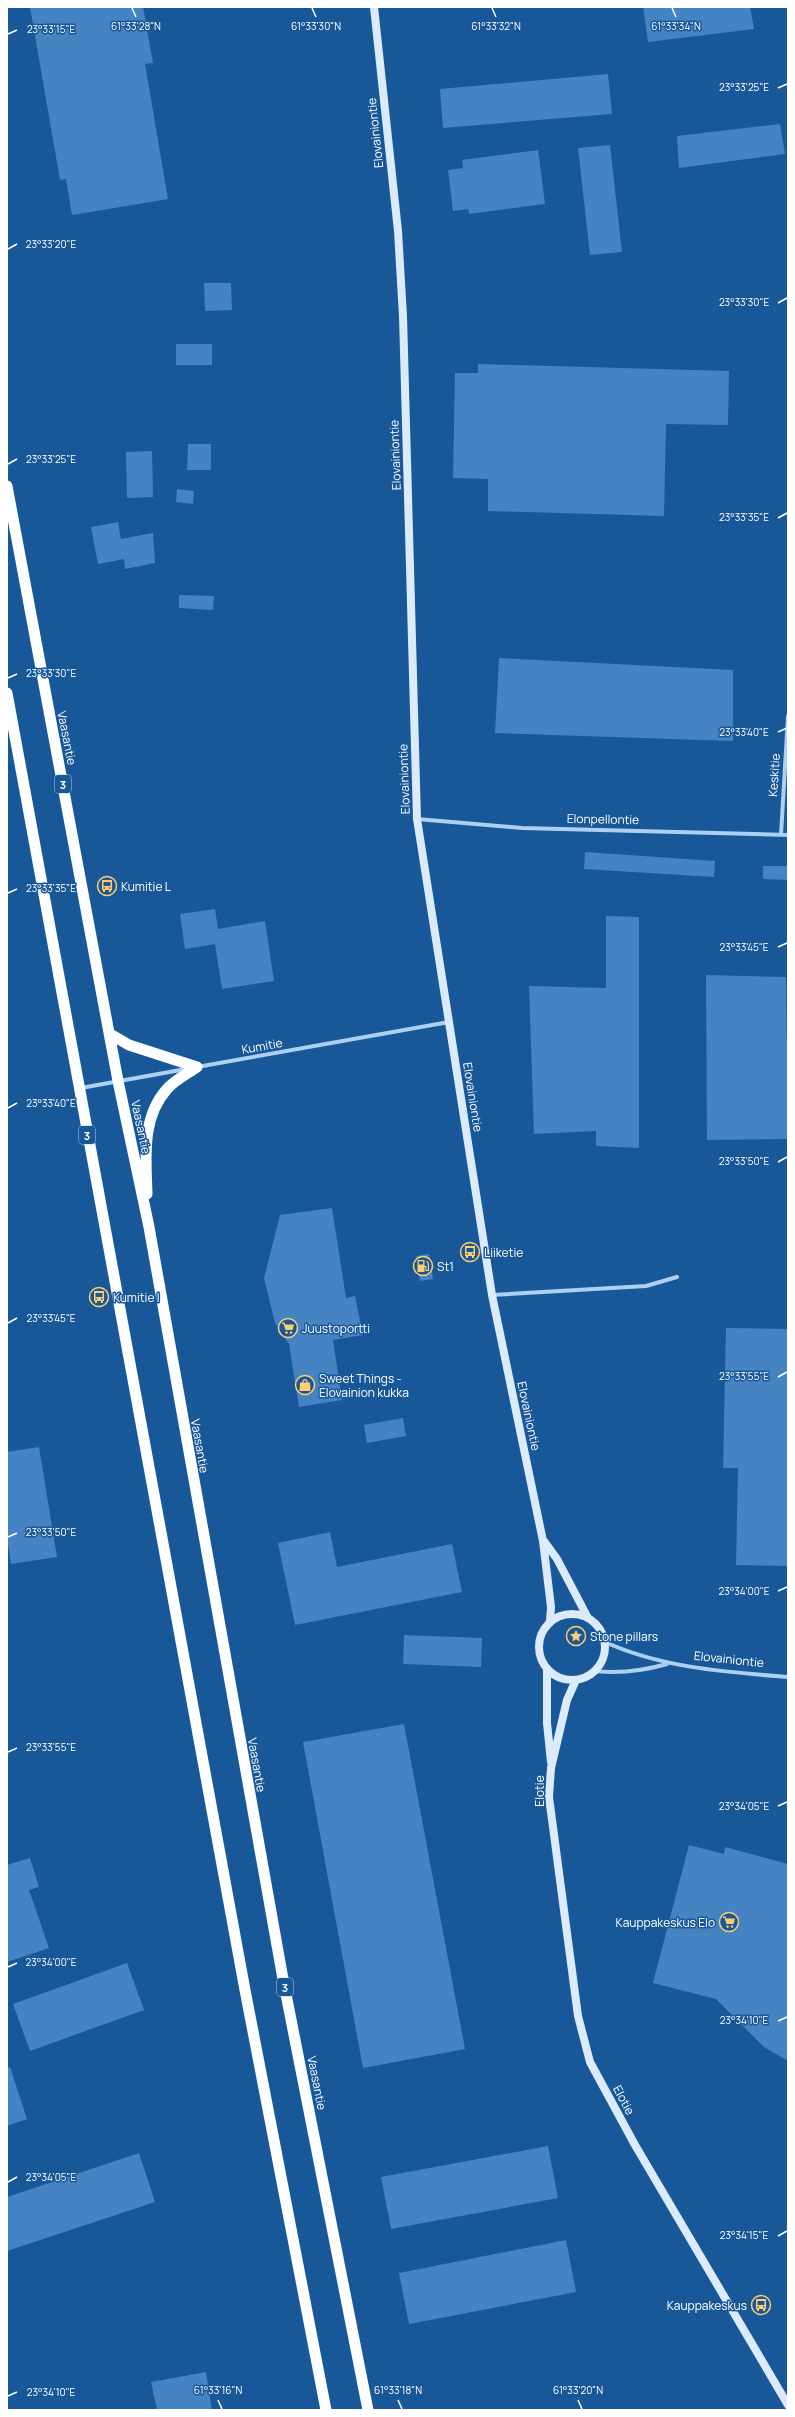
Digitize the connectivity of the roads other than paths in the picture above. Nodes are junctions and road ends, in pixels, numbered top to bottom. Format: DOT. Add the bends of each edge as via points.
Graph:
graph roads {
  1 [pos="374,7"];
  2 [pos="7,486"];
  3 [pos="7,693"];
  4 [pos="788,716"];
  5 [pos="417,819"];
  6 [pos="781,835"];
  7 [pos="788,835"];
  8 [pos="449,1022"];
  9 [pos="110,1034"];
  10 [pos="197,1067"];
  11 [pos="118,1081"];
  12 [pos="78,1088"];
  13 [pos="148,1227"];
  14 [pos="677,1277"];
  15 [pos="492,1295"];
  16 [pos="544,1541"];
  17 [pos="588,1618"];
  18 [pos="550,1621"];
  19 [pos="605,1642"];
  20 [pos="667,1664"];
  21 [pos="547,1669"];
  22 [pos="595,1671"];
  23 [pos="788,1677"];
  24 [pos="576,1680"];
  25 [pos="551,1768"];
  26 [pos="320,2386"];
  27 [pos="788,2406"];
  28 [pos="322,2410"];
  29 [pos="326,2410"];
  30 [pos="368,2410"];
  1 -- 5 [label="main road, Elovainiontie" via="398,230 403,316"];
  2 -- 9 [label="highway, Vaasantie / 3"];
  3 -- 12 [label="highway, 3"];
  4 -- 6 [label="street, Keskitie"];
  5 -- 6 [label="street, Elonpellontie" via="522,828"];
  5 -- 8 [label="main road, Elovainiontie"];
  6 -- 7 [label="street, Elonpellontie"];
  8 -- 10 [label="street, Kumitie"];
  8 -- 15 [label="main road, Elovainiontie"];
  9 -- 10 [label="highway" via="129,1045"];
  9 -- 11 [label="highway, Vaasantie / 3"];
  10 -- 11 [label="street, Kumitie"];
  10 -- 13 [label="highway" via="167,1088 155,1105 148,1125"];
  11 -- 12 [label="street, Kumitie"];
  11 -- 13 [label="highway, Vaasantie / 3"];
  12 -- 26 [label="highway, 3"];
  13 -- 30 [label="highway, Vaasantie / 3" via="283,1979"];
  14 -- 15 [label="street" via="646,1286"];
  15 -- 16 [label="main road, Elovainiontie"];
  16 -- 17 [label="main road, Elovainiontie" via="557,1559"];
  16 -- 18 [label="main road, Elovainiontie" via="551,1607"];
  17 -- 18 [label="main road" via="569,1614"];
  17 -- 19 [label="main road" via="599,1628"];
  18 -- 21 [label="main road" via="543,1630 539,1644 541,1660"];
  19 -- 20 [label="street, Elovainiontie" via="628,1653"];
  19 -- 22 [label="main road" via="603,1658"];
  20 -- 22 [label="street, Elovainiontie" via="644,1671"];
  20 -- 23 [label="street, Elovainiontie"];
  21 -- 24 [label="main road" via="560,1678"];
  21 -- 25 [label="main road, Elotie" via="547,1723"];
  22 -- 24 [label="main road"];
  24 -- 25 [label="main road, Elotie" via="567,1700"];
  25 -- 27 [label="main road, Elotie" via="549,1797 560,1890 578,2016 590,2062 635,2145"];
  26 -- 28 [label="highway, 3"];
  26 -- 29 [label="highway"];
}
